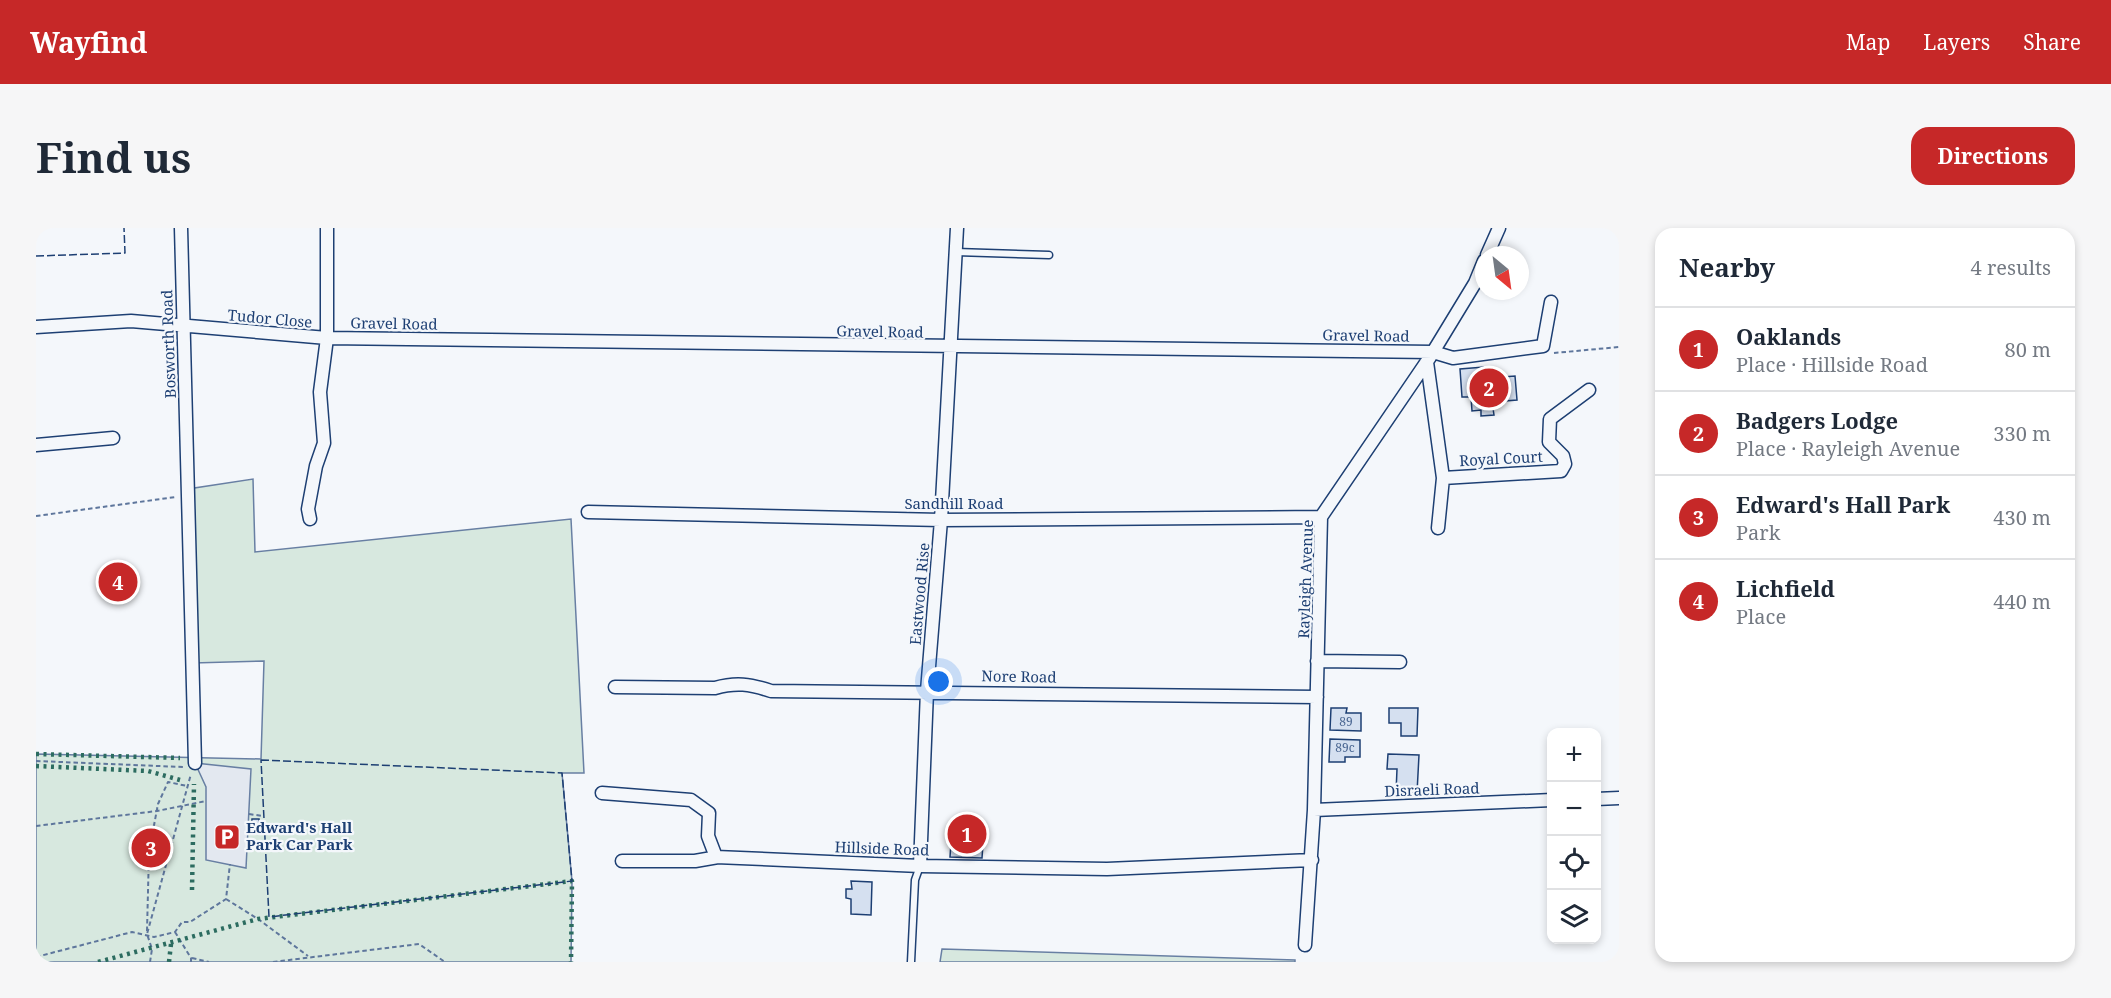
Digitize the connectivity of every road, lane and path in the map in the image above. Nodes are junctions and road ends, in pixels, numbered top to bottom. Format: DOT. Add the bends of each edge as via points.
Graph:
graph roads {
  1 [pos="181,228"];
  2 [pos="327,228"];
  3 [pos="957,228"];
  4 [pos="1499,228"];
  5 [pos="1491,246"];
  6 [pos="955,252"];
  7 [pos="1048,255"];
  8 [pos="1475,282"];
  9 [pos="1551,302"];
  10 [pos="182,326"];
  11 [pos="36,327"];
  12 [pos="327,338"];
  13 [pos="949,348"];
  14 [pos="1430,357"];
  15 [pos="1589,390"];
  16 [pos="113,438"];
  17 [pos="36,445"];
  18 [pos="1443,478"];
  19 [pos="188,495"];
  20 [pos="588,512"];
  21 [pos="36,516"];
  22 [pos="1321,517"];
  23 [pos="310,519"];
  24 [pos="941,520"];
  25 [pos="1438,528"];
  26 [pos="1317,661"];
  27 [pos="1400,662"];
  28 [pos="615,687"];
  29 [pos="927,691"];
  30 [pos="1317,697"];
  31 [pos="36,760"];
  32 [pos="195,763"];
  33 [pos="177,767"];
  34 [pos="187,786"];
  35 [pos="602,793"];
  36 [pos="1619,798"];
  37 [pos="1601,799"];
  38 [pos="1547,800"];
  39 [pos="206,801"];
  40 [pos="183,804"];
  41 [pos="1314,810"];
  42 [pos="157,811"];
  43 [pos="249,814"];
  44 [pos="264,816"];
  45 [pos="36,826"];
  46 [pos="718,857"];
  47 [pos="1312,860"];
  48 [pos="621,861"];
  49 [pos="230,864"];
  50 [pos="920,866"];
  51 [pos="226,899"];
  52 [pos="175,932"];
  53 [pos="147,934"];
  54 [pos="1305,945"];
  55 [pos="308,956"];
  56 [pos="36,957"];
  57 [pos="191,958"];
  58 [pos="150,962"];
  59 [pos="191,962"];
  60 [pos="209,962"];
  61 [pos="273,962"];
  62 [pos="446,962"];
  63 [pos="911,962"];
  1 -- 10 [label="street, Bosworth Road"];
  2 -- 12 [label="street"];
  3 -- 6 [label="street, Eastwood Rise"];
  4 -- 5 [label="street"];
  6 -- 7 [label="lane"];
  6 -- 13 [label="street, Eastwood Rise"];
  8 -- 14 [label="street, Rayleigh Avenue"];
  9 -- 14 [label="street, Gravel Road" via="1543,346 1453,358"];
  10 -- 11 [label="street, Tudor Close" via="113,321"];
  10 -- 12 [label="street, Tudor Close"];
  10 -- 19 [label="street, Bosworth Road"];
  12 -- 13 [label="street, Gravel Road"];
  12 -- 23 [label="street, Tudor Close" via="320,384 324,438 308,509"];
  13 -- 14 [label="street, Gravel Road"];
  13 -- 24 [label="street, Eastwood Rise"];
  14 -- 18 [label="street"];
  14 -- 22 [label="street, Rayleigh Avenue"];
  15 -- 18 [label="street, Royal Court" via="1550,419 1549,442 1563,456 1565,464 1561,471"];
  16 -- 17 [label="street"];
  18 -- 25 [label="street"];
  19 -- 21 [label="path"];
  19 -- 32 [label="street, Bosworth Road"];
  20 -- 24 [label="street, Sandhill Road"];
  22 -- 24 [label="street, Sandhill Road"];
  22 -- 26 [label="street, Rayleigh Avenue"];
  24 -- 29 [label="street, Eastwood Rise"];
  26 -- 27 [label="street"];
  26 -- 30 [label="street, Rayleigh Avenue"];
  28 -- 29 [label="street, Nore Road" via="715,688 748,684 771,691"];
  29 -- 30 [label="street, Nore Road"];
  29 -- 50 [label="street, Eastwood Rise"];
  30 -- 41 [label="street, Rayleigh Avenue"];
  31 -- 33 [label="path"];
  32 -- 34 [label="path"];
  34 -- 40 [label="path"];
  34 -- 42 [label="path" via="168,782"];
  35 -- 46 [label="street" via="691,800 709,813 708,836"];
  36 -- 37 [label="street"];
  38 -- 41 [label="street, Disraeli Road"];
  39 -- 40 [label="path"];
  40 -- 42 [label="path"];
  40 -- 53 [label="path"];
  41 -- 47 [label="street, Rayleigh Avenue"];
  42 -- 45 [label="path"];
  42 -- 53 [label="path" via="149,852"];
  43 -- 44 [label="path"];
  46 -- 48 [label="street, Hillside Road" via="695,861"];
  46 -- 50 [label="street, Hillside Road"];
  47 -- 50 [label="street, Hillside Road" via="1107,869"];
  47 -- 54 [label="street, Rayleigh Avenue"];
  49 -- 51 [label="path"];
  50 -- 63 [label="lane, Eastwood Rise" via="915,880"];
  51 -- 52 [label="path" via="190,922 182,922"];
  51 -- 55 [label="path"];
  52 -- 53 [label="path" via="154,937"];
  52 -- 57 [label="path"];
  53 -- 56 [label="path" via="132,932"];
  53 -- 58 [label="path" via="152,949"];
  55 -- 61 [label="path"];
  55 -- 62 [label="path" via="419,944"];
  57 -- 59 [label="path"];
  57 -- 60 [label="path"];
}
